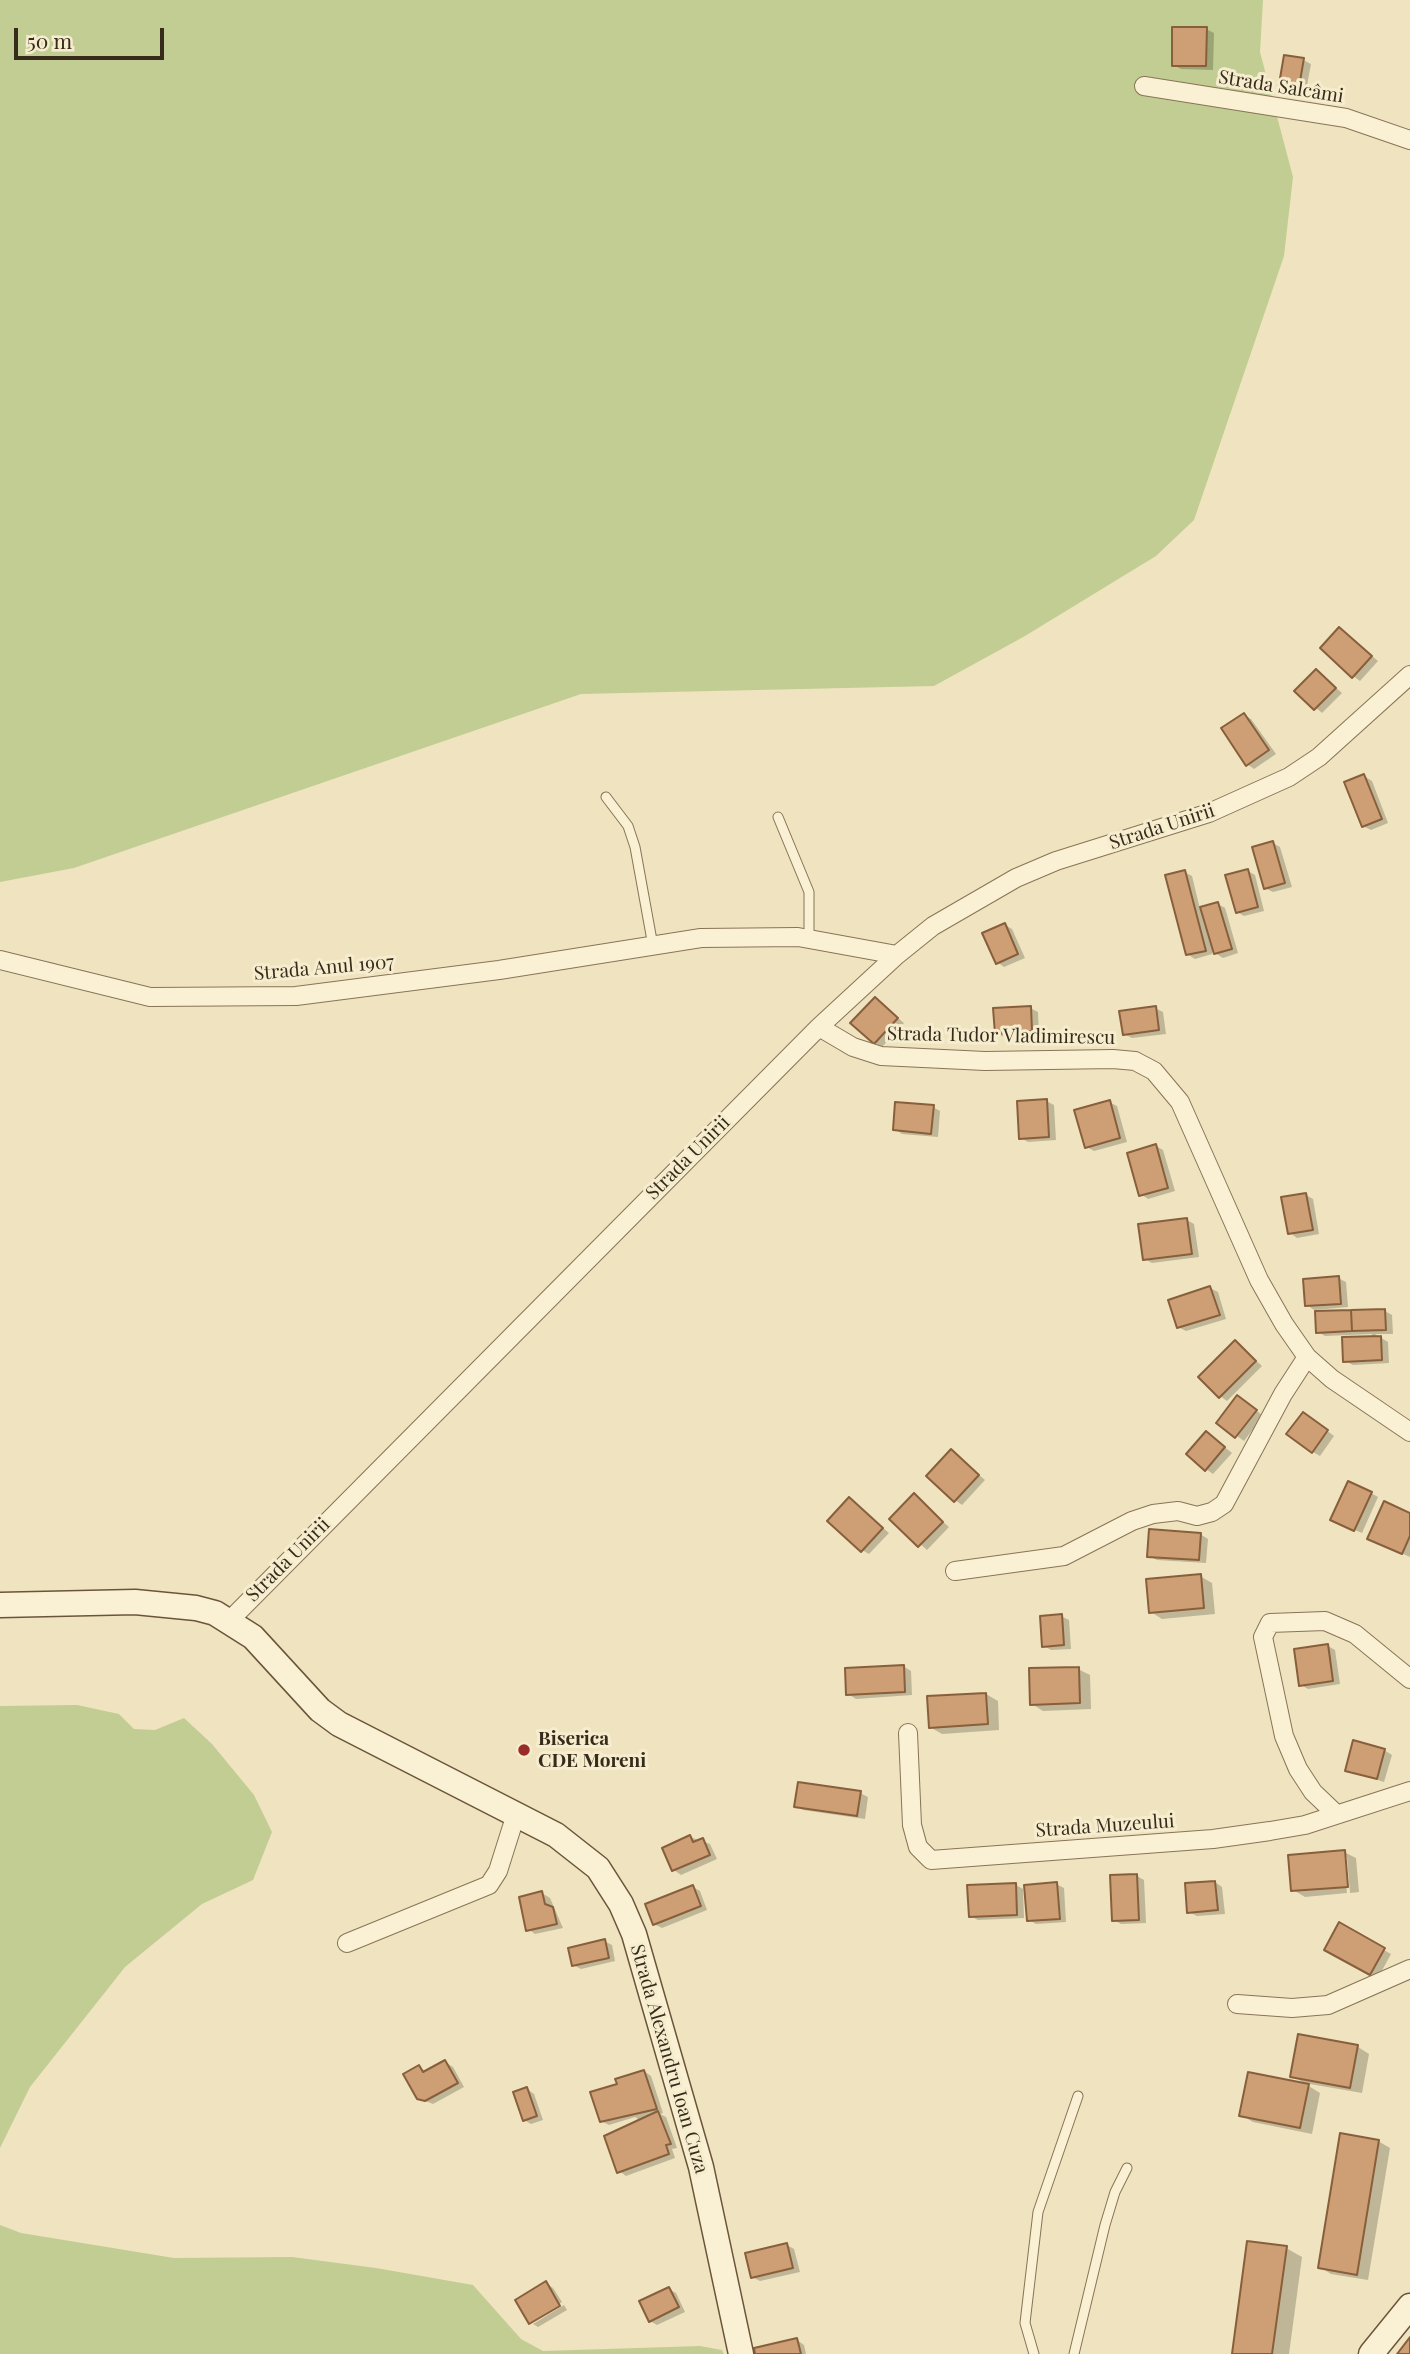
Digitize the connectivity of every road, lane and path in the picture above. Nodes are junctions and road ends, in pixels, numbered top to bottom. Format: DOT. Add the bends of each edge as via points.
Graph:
graph roads {
  1 [pos="1144,86"];
  2 [pos="1410,140"];
  3 [pos="1410,675"];
  4 [pos="606,797"];
  5 [pos="778,817"];
  6 [pos="809,939"];
  7 [pos="653,946"];
  8 [pos="897,955"];
  9 [pos="0,960"];
  10 [pos="819,1027"];
  11 [pos="1307,1357"];
  12 [pos="1410,1432"];
  13 [pos="955,1571"];
  14 [pos="0,1605"];
  15 [pos="230,1620"];
  16 [pos="1410,1679"];
  17 [pos="908,1733"];
  18 [pos="1410,1791"];
  19 [pos="1335,1813"];
  20 [pos="516,1814"];
  21 [pos="347,1943"];
  22 [pos="1410,1969"];
  23 [pos="1237,2004"];
  24 [pos="1078,2096"];
  25 [pos="1128,2168"];
  26 [pos="1410,2306"];
  27 [pos="741,2354"];
  28 [pos="1034,2354"];
  29 [pos="1074,2354"];
  30 [pos="1370,2354"];
  1 -- 2 [label="street, Strada Salcâmi" via="1346,118"];
  3 -- 8 [label="street, Strada Unirii" via="1319,757 1289,777 1209,813 1016,878 933,926"];
  4 -- 7 [label="lane" via="628,826 635,847"];
  5 -- 6 [label="lane" via="809,892"];
  6 -- 7 [label="street, Strada Anul 1907" via="755,935"];
  6 -- 8 [label="street, Strada Anul 1907"];
  7 -- 9 [label="street, Strada Anul 1907" via="296,996 150,997"];
  8 -- 10 [label="street, Strada Unirii"];
  10 -- 11 [label="street, Strada Tudor Vladimirescu" via="853,1047 881,1056 985,1061 1112,1059 1154,1071 1180,1102 1259,1280"];
  10 -- 15 [label="street, Strada Unirii"];
  11 -- 12 [label="street, Strada Tudor Vladimirescu"];
  11 -- 13 [label="street" via="1224,1504 1212,1512 1153,1514 1064,1556"];
  14 -- 15 [label="main road, Strada Unirii" via="135,1602 196,1608"];
  15 -- 20 [label="main road, Strada Alexandru Ioan Cuza" via="253,1637 320,1710 339,1724"];
  16 -- 19 [label="street" via="1355,1634 1325,1621 1269,1623 1264,1637 1284,1736 1313,1792"];
  17 -- 19 [label="street, Strada Muzeului" via="912,1825 918,1847 931,1860 1213,1839 1305,1825"];
  18 -- 19 [label="street, Strada Muzeului"];
  20 -- 21 [label="street" via="489,1885"];
  20 -- 27 [label="main road, Strada Alexandru Ioan Cuza" via="598,1868 634,1934 701,2167"];
  22 -- 23 [label="street" via="1328,2005"];
  24 -- 28 [label="lane" via="1038,2212 1025,2323"];
  25 -- 29 [label="lane" via="1105,2225"];
  26 -- 30 [label="main road"];
}
